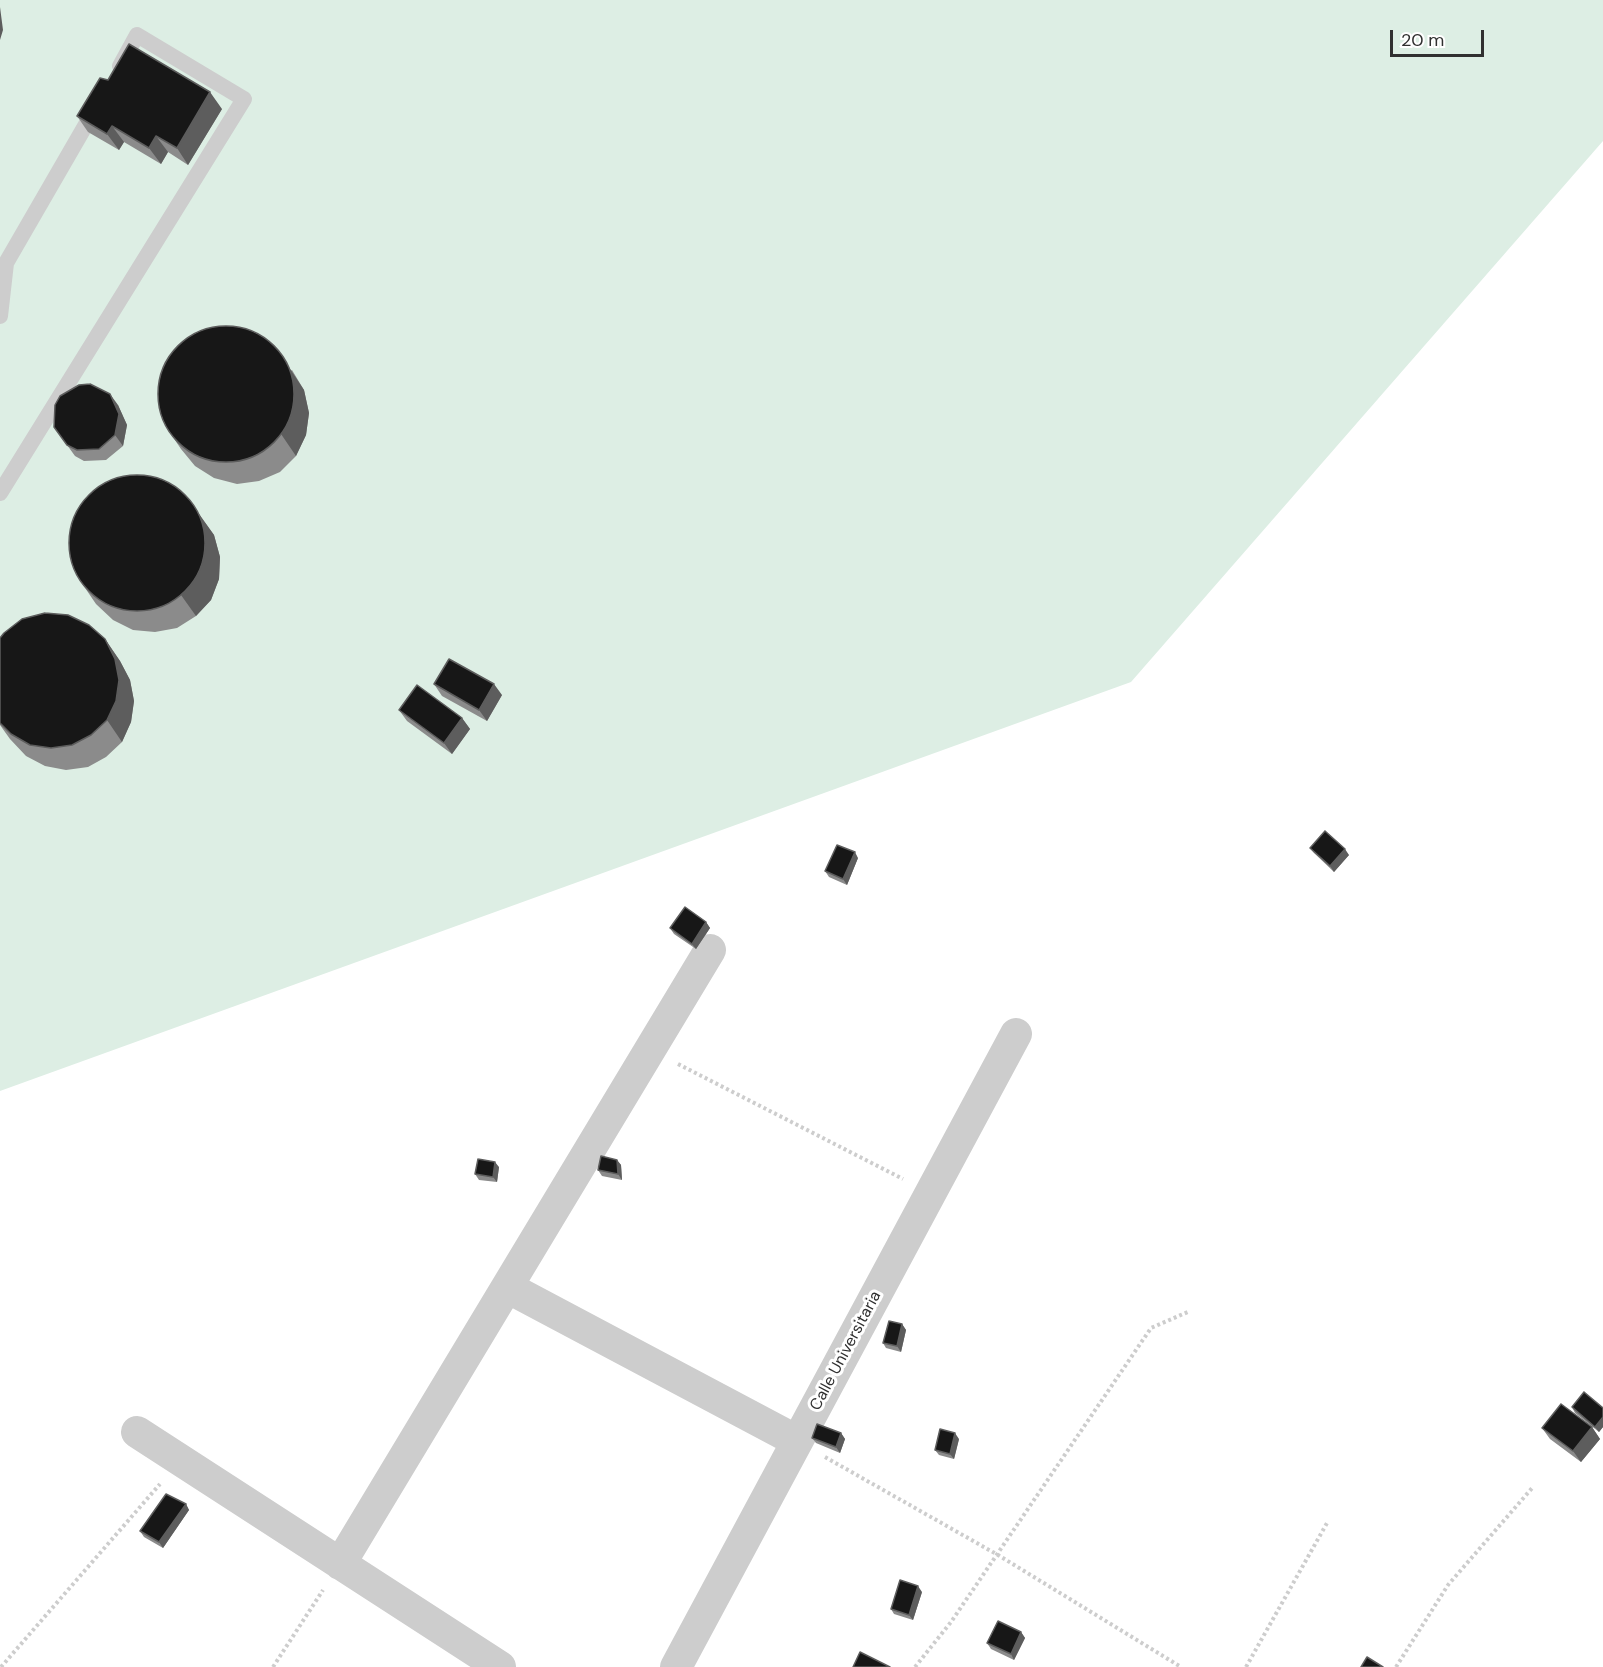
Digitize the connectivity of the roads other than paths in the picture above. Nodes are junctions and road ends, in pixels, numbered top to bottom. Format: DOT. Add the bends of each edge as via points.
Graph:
graph roads {
  1 [pos="113,77"];
  2 [pos="102,98"];
  3 [pos="0,316"];
  4 [pos="0,493"];
  5 [pos="710,950"];
  6 [pos="1016,1034"];
  7 [pos="507,1287"];
  8 [pos="138,1432"];
  9 [pos="797,1442"];
  10 [pos="340,1564"];
  11 [pos="500,1667"];
  12 [pos="676,1667"];
  1 -- 4 [label="lane" via="137,35 244,99"];
  2 -- 3 [label="lane" via="6,263"];
  5 -- 7 [label="street"];
  6 -- 9 [label="street, Calle Universitaria"];
  7 -- 9 [label="street"];
  7 -- 10 [label="street"];
  8 -- 10 [label="street"];
  9 -- 12 [label="street, Calle Universitaria"];
  10 -- 11 [label="street"];
}
